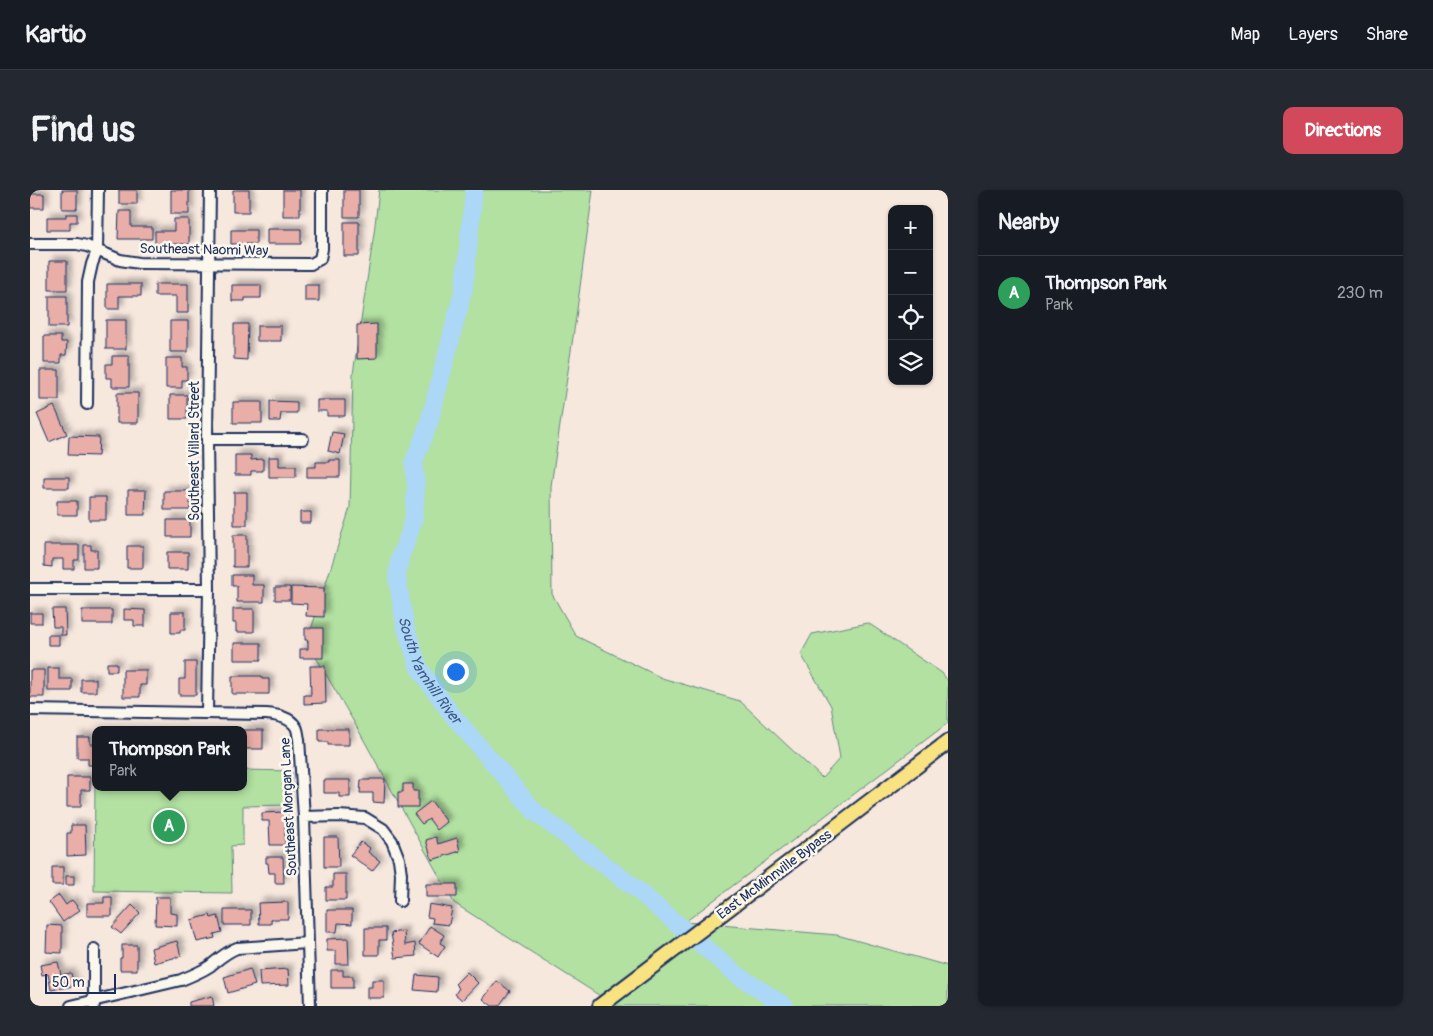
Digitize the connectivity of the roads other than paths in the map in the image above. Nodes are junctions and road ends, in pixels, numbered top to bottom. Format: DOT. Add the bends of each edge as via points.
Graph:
graph roads {
  1 [pos="98,190"];
  2 [pos="210,190"];
  3 [pos="322,190"];
  4 [pos="30,244"];
  5 [pos="97,251"];
  6 [pos="210,263"];
  7 [pos="87,404"];
  8 [pos="303,439"];
  9 [pos="207,440"];
  10 [pos="30,589"];
  11 [pos="209,589"];
  12 [pos="30,710"];
  13 [pos="208,713"];
  14 [pos="948,742"];
  15 [pos="304,817"];
  16 [pos="400,901"];
  17 [pos="307,942"];
  18 [pos="94,949"];
  19 [pos="94,1003"];
  20 [pos="71,1006"];
  21 [pos="310,1006"];
  22 [pos="600,1006"];
  1 -- 5 [label="street"];
  2 -- 6 [label="street, Southeast Villard Street"];
  3 -- 6 [label="street, Southeast Naomi Way" via="320,259 311,264"];
  4 -- 5 [label="street, Southeast Naomi Way" via="77,244"];
  5 -- 6 [label="street, Southeast Naomi Way" via="139,263"];
  5 -- 7 [label="street" via="88,282"];
  6 -- 9 [label="street, Southeast Villard Street"];
  8 -- 9 [label="street"];
  9 -- 11 [label="street, Southeast Villard Street"];
  10 -- 11 [label="street"];
  11 -- 13 [label="street, Southeast Villard Street"];
  12 -- 13 [label="street, Southeast Morgan Lane"];
  13 -- 15 [label="street, Southeast Morgan Lane" via="277,715 289,720 299,739"];
  14 -- 22 [label="highway, East McMinnville Bypass"];
  15 -- 16 [label="street" via="365,818 383,830 392,841 399,859"];
  15 -- 17 [label="street, Southeast Morgan Lane"];
  17 -- 19 [label="street" via="237,948 181,980"];
  17 -- 21 [label="street, Southeast Morgan Lane"];
  18 -- 19 [label="street"];
  19 -- 20 [label="street"];
}
